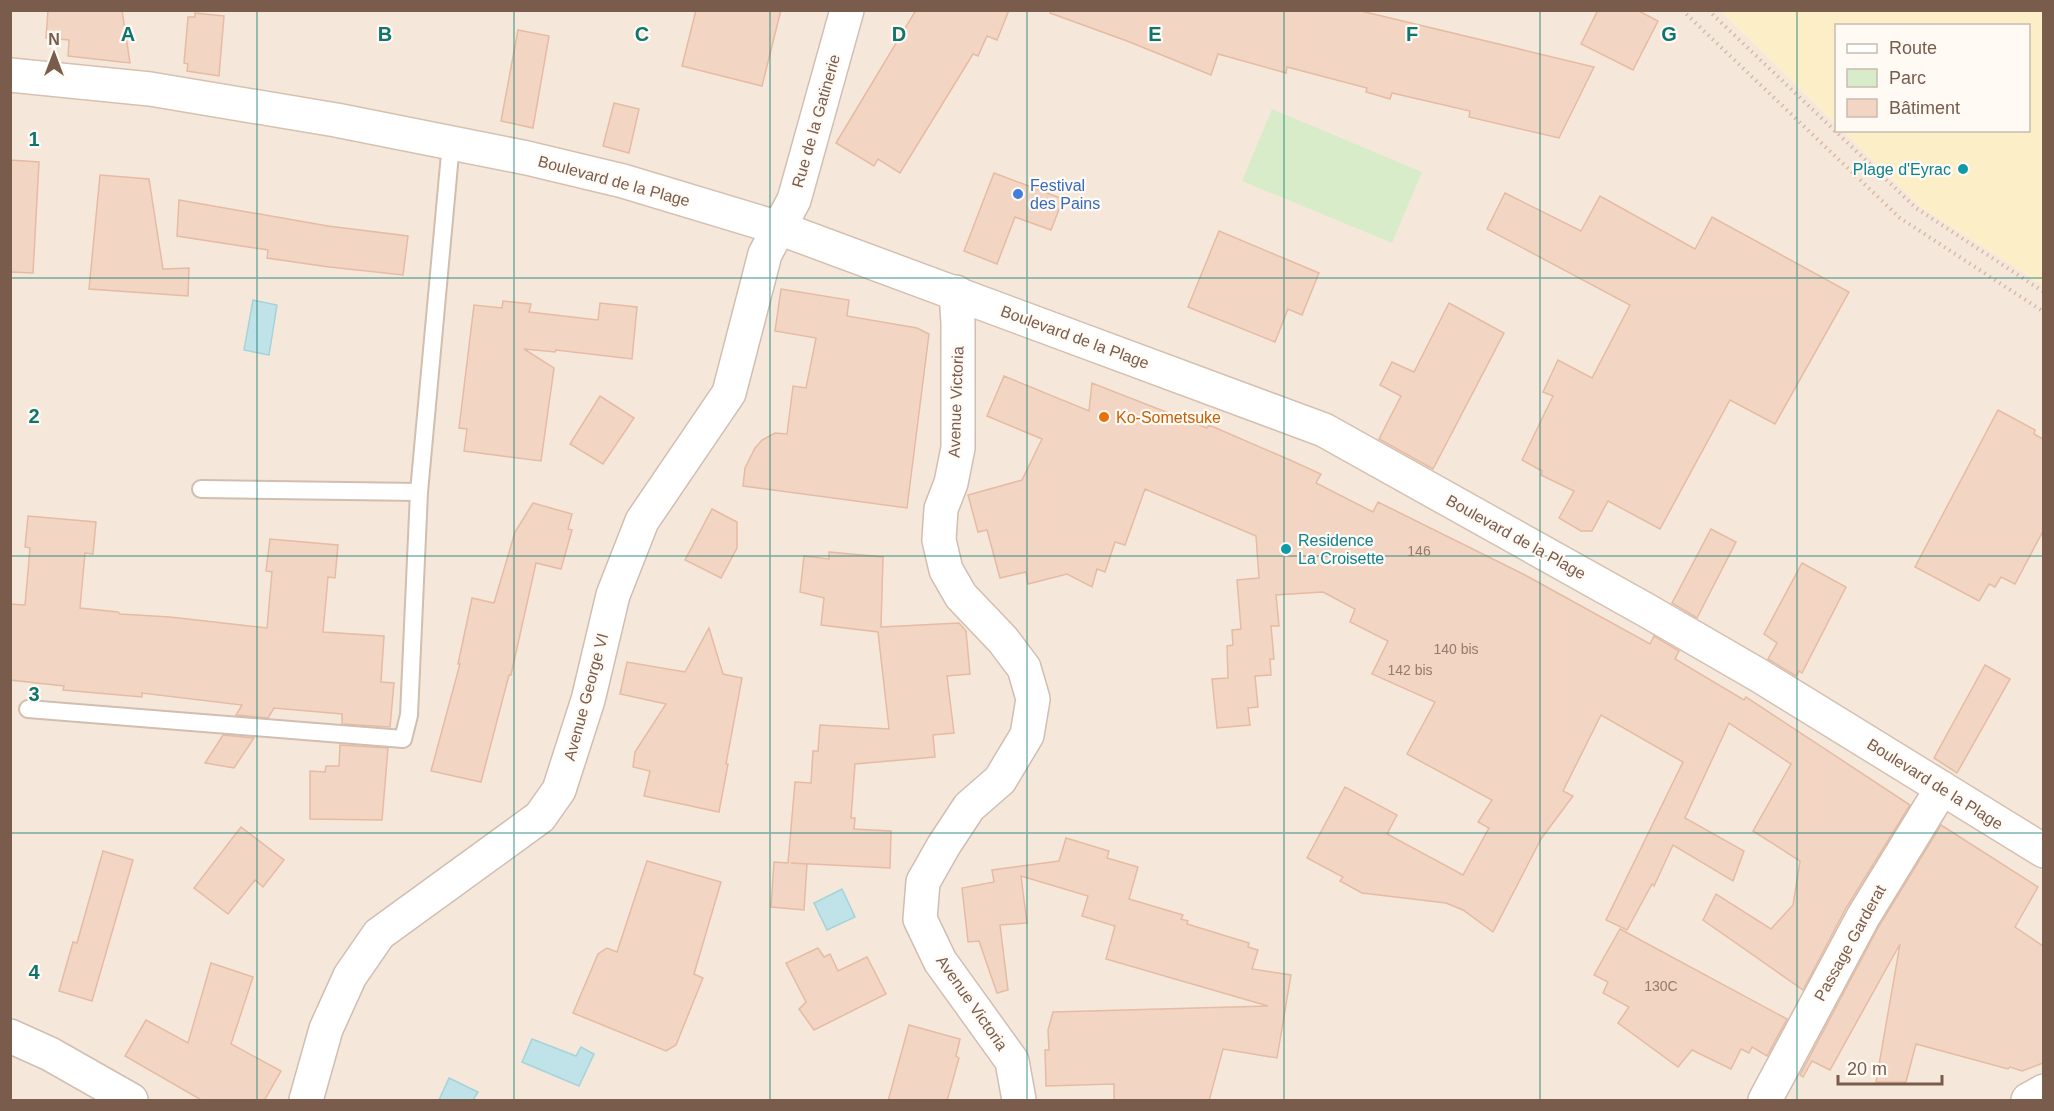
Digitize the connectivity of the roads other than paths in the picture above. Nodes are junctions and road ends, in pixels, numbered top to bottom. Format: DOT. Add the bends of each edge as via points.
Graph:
graph roads {
  1 [pos="847,10"];
  2 [pos="10,75"];
  3 [pos="451,143"];
  4 [pos="779,228"];
  5 [pos="956,292"];
  6 [pos="201,489"];
  7 [pos="418,492"];
  8 [pos="28,709"];
  9 [pos="1941,788"];
  10 [pos="2043,851"];
  11 [pos="10,1036"];
  12 [pos="2043,1091"];
  13 [pos="131,1101"];
  14 [pos="306,1101"];
  15 [pos="1019,1101"];
  16 [pos="1765,1101"];
  17 [pos="2028,1101"];
  1 -- 4 [label="street, Rue de la Gatinerie" via="795,200"];
  2 -- 3 [label="street, Boulevard de la Plage" via="150,89"];
  3 -- 4 [label="street, Boulevard de la Plage" via="622,181"];
  3 -- 7 [label="lane"];
  4 -- 5 [label="street, Boulevard de la Plage"];
  4 -- 14 [label="street, Avenue George VI" via="765,254 729,393 642,521 613,595 588,700 559,790 540,817 379,934 350,976 326,1029"];
  5 -- 9 [label="street, Boulevard de la Plage" via="1324,430 1741,665"];
  5 -- 15 [label="street, Avenue Victoria" via="958,448 941,509 939,540 946,570 961,596 1024,668 1033,699 1027,735 1000,780 969,807 923,882 920,919 940,961 1012,1061"];
  6 -- 7 [label="lane"];
  7 -- 8 [label="lane" via="409,715 403,739"];
  9 -- 10 [label="street, Boulevard de la Plage"];
  9 -- 16 [label="street, Passage Garderat" via="1863,917"];
  11 -- 13 [label="street" via="50,1054"];
  12 -- 17 [label="street"];
}
